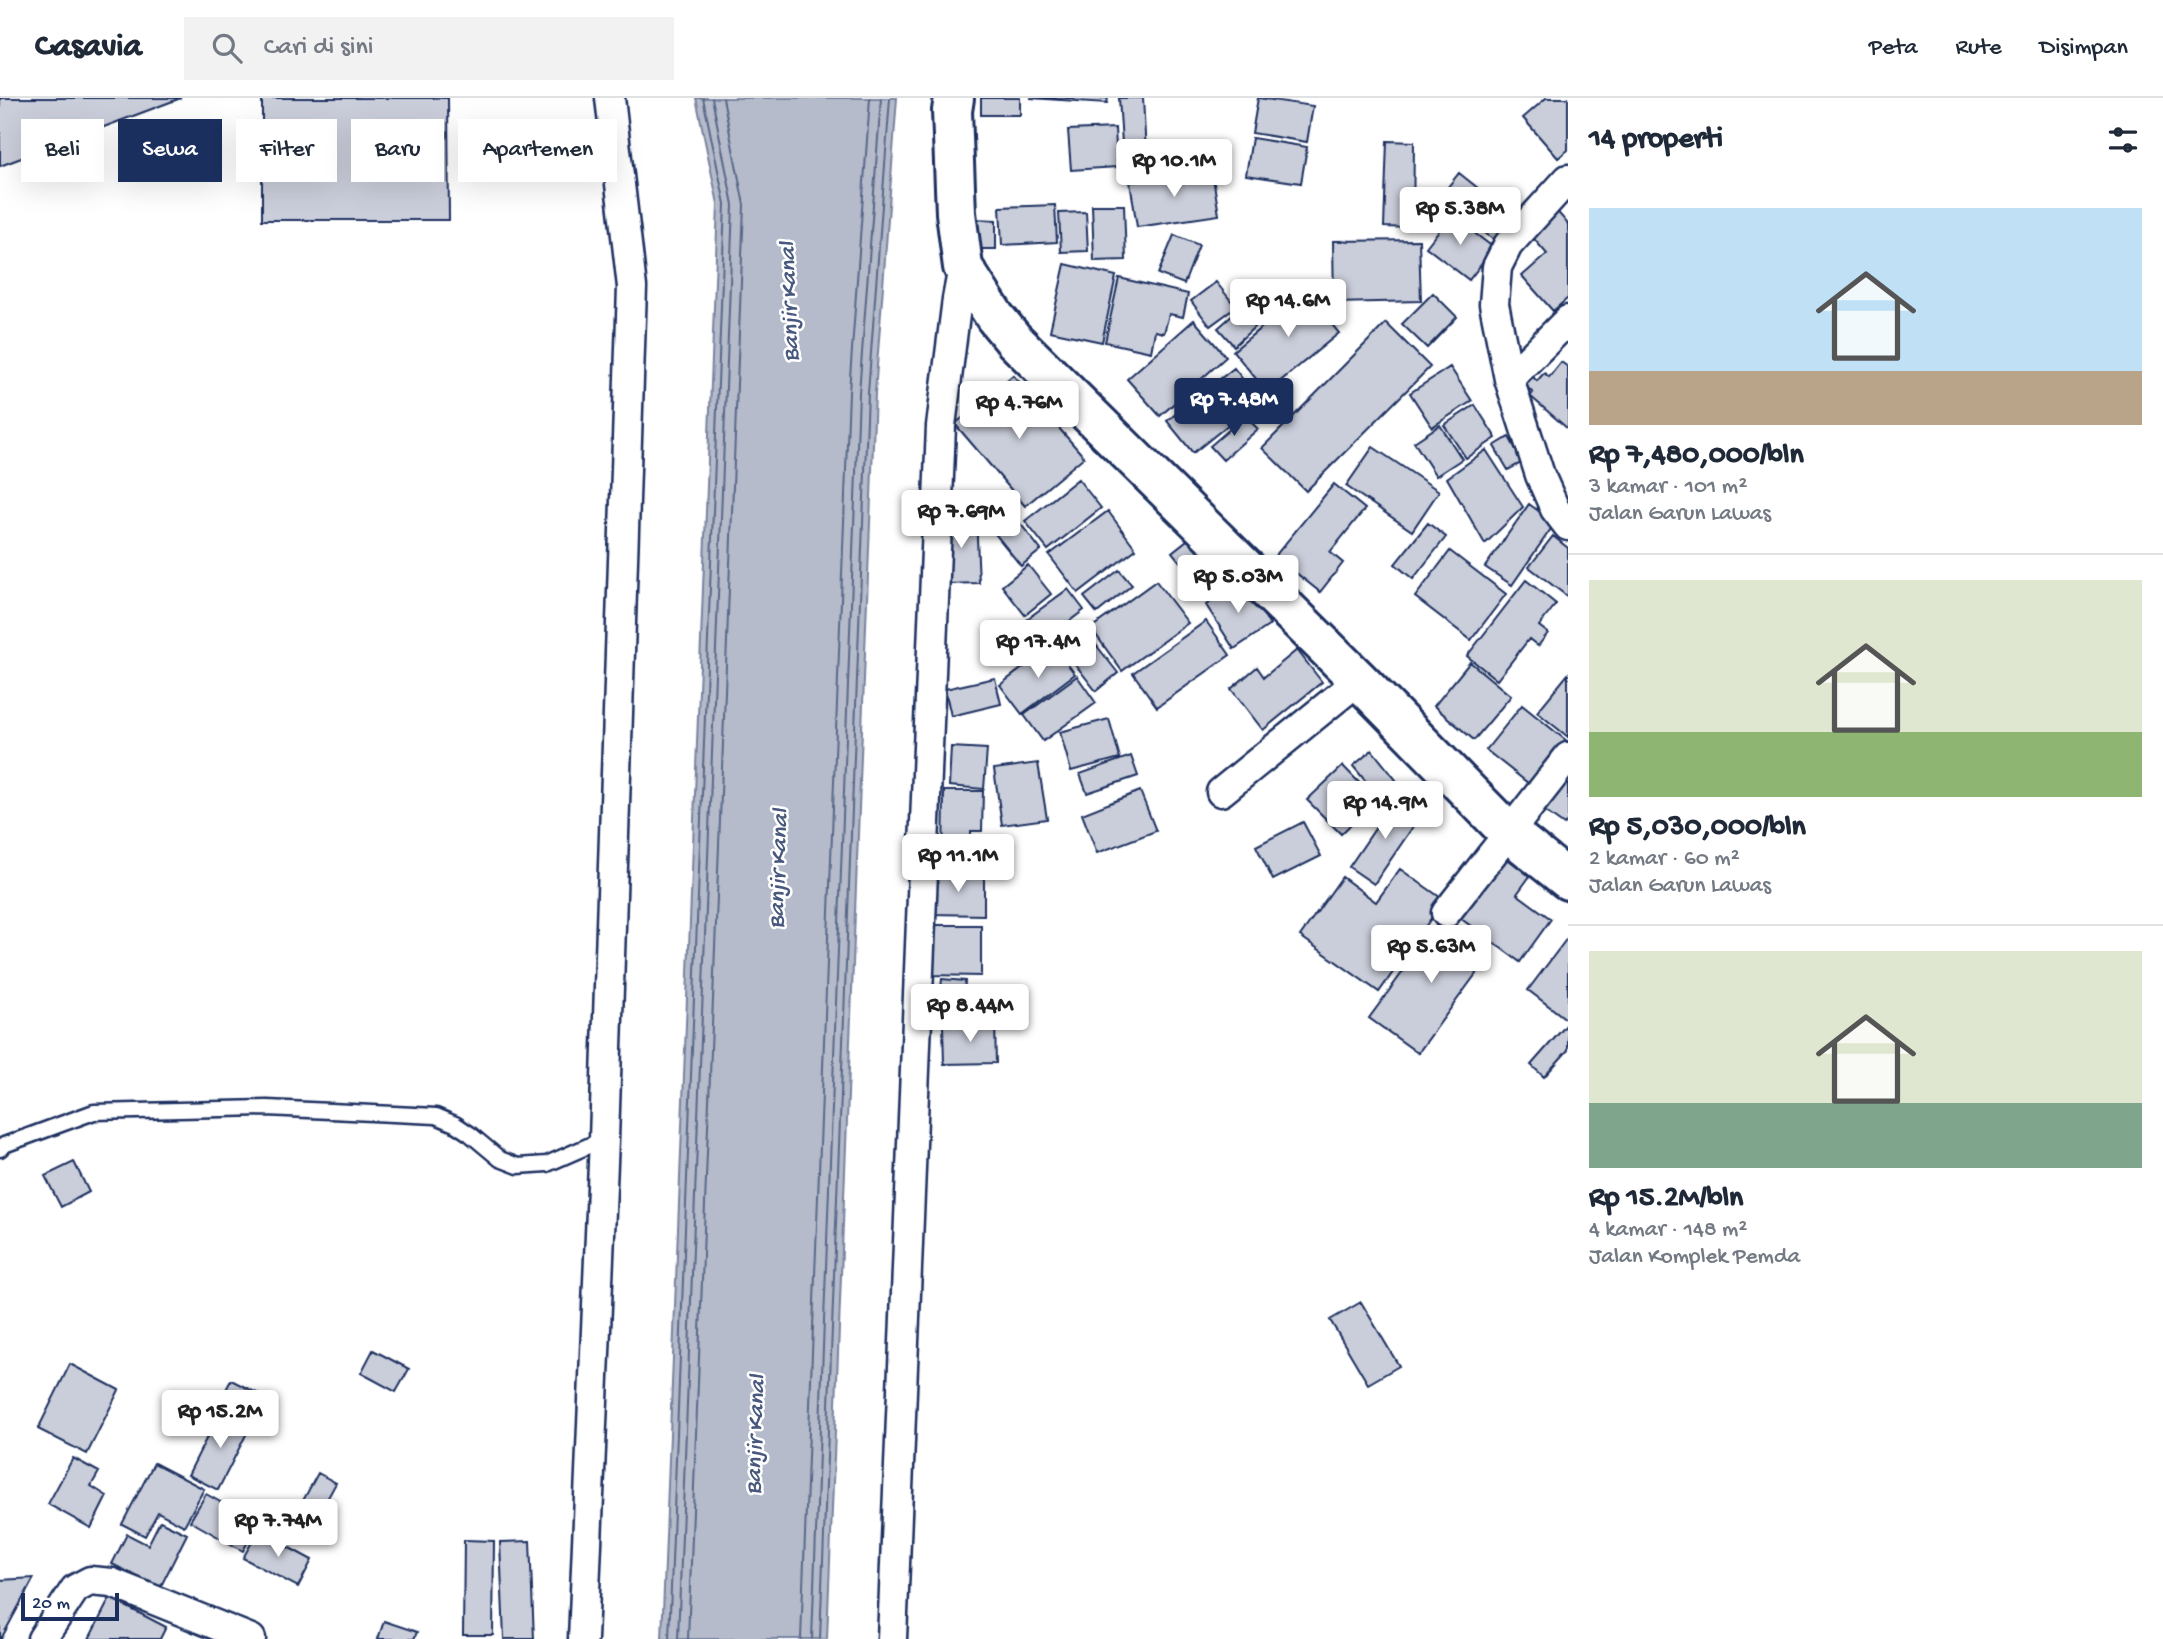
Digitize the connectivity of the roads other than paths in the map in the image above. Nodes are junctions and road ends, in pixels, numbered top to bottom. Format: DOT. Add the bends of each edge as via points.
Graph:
graph roads {
  1 [pos="610,98"];
  2 [pos="954,98"];
  3 [pos="1568,179"];
  4 [pos="963,267"];
  5 [pos="1568,320"];
  6 [pos="1509,379"];
  7 [pos="1568,526"];
  8 [pos="1359,680"];
  9 [pos="1568,757"];
  10 [pos="1221,792"];
  11 [pos="1508,832"];
  12 [pos="1567,879"];
  13 [pos="1446,913"];
  14 [pos="604,1139"];
  15 [pos="0,1149"];
  16 [pos="41,1639"];
  17 [pos="251,1639"];
  18 [pos="583,1639"];
  19 [pos="891,1639"];
  1 -- 14 [label="street" via="632,287"];
  2 -- 4 [label="main road" via="956,213"];
  3 -- 6 [label="street" via="1508,245 1497,267 1494,304"];
  4 -- 8 [label="main road" via="1014,340"];
  4 -- 19 [label="street" via="941,426"];
  5 -- 6 [label="street"];
  6 -- 7 [label="street" via="1540,475"];
  8 -- 10 [label="street"];
  8 -- 11 [label="main road"];
  9 -- 11 [label="street"];
  11 -- 12 [label="main road"];
  11 -- 13 [label="street"];
  14 -- 15 [label="lane" via="547,1164 518,1166 436,1116 254,1108 94,1112"];
  14 -- 18 [label="street"];
  16 -- 17 [label="street" via="75,1589 90,1581 112,1583"];
}
